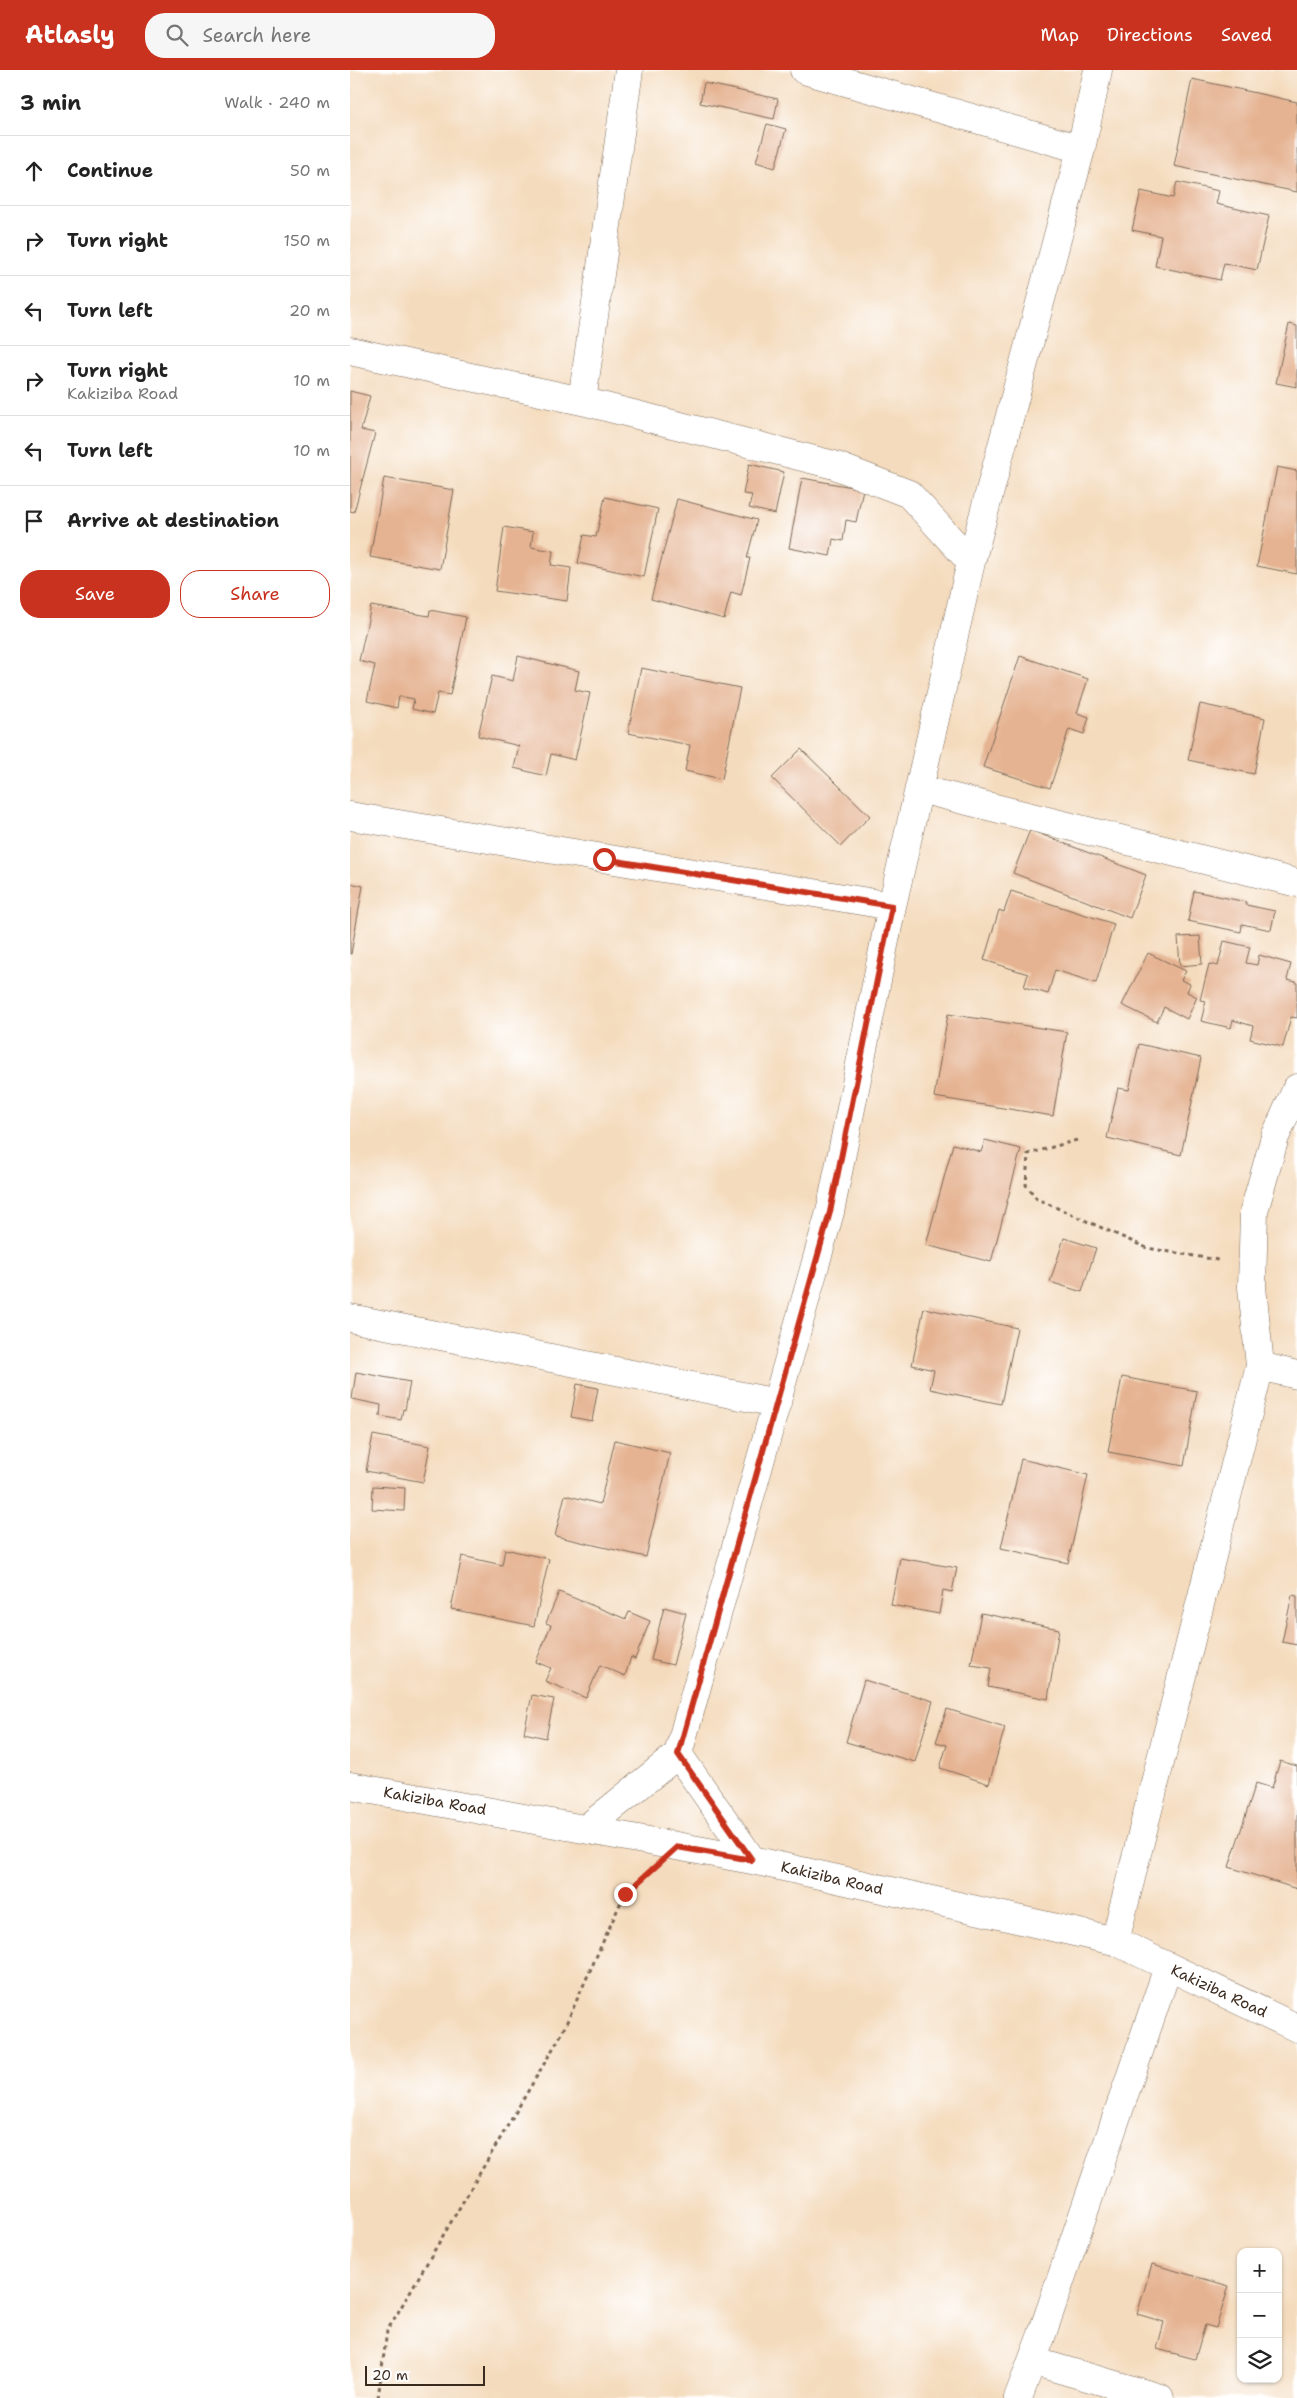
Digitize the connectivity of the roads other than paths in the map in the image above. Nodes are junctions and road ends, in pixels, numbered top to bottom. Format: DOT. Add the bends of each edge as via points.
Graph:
graph roads {
  1 [pos="629,70"];
  2 [pos="804,70"];
  3 [pos="1098,70"];
  4 [pos="1081,149"];
  5 [pos="350,351"];
  6 [pos="582,401"];
  7 [pos="971,562"];
  8 [pos="919,789"];
  9 [pos="350,816"];
  10 [pos="1297,883"];
  11 [pos="892,906"];
  12 [pos="1297,1088"];
  13 [pos="350,1318"];
  14 [pos="1260,1366"];
  15 [pos="1297,1375"];
  16 [pos="777,1403"];
  17 [pos="678,1754"];
  18 [pos="350,1786"];
  19 [pos="587,1828"];
  20 [pos="752,1860"];
  21 [pos="1115,1941"];
  22 [pos="1168,1967"];
  23 [pos="1297,2028"];
  24 [pos="1032,2361"];
  25 [pos="1018,2398"];
  26 [pos="1160,2398"];
  1 -- 6 [label="street"];
  2 -- 4 [label="street"];
  3 -- 4 [label="street"];
  4 -- 7 [label="street"];
  5 -- 6 [label="street"];
  6 -- 7 [label="street" via="834,465 908,494"];
  7 -- 8 [label="street"];
  8 -- 10 [label="street"];
  8 -- 11 [label="street"];
  9 -- 11 [label="street"];
  11 -- 16 [label="street" via="830,1212"];
  12 -- 14 [label="street" via="1274,1137 1254,1210 1252,1287"];
  13 -- 16 [label="street"];
  14 -- 15 [label="street"];
  14 -- 21 [label="street"];
  16 -- 17 [label="street"];
  17 -- 19 [label="street"];
  17 -- 20 [label="street"];
  18 -- 19 [label="street, Kakiziba Road"];
  19 -- 20 [label="street, Kakiziba Road"];
  20 -- 21 [label="street, Kakiziba Road"];
  21 -- 22 [label="street, Kakiziba Road"];
  22 -- 23 [label="street, Kakiziba Road"];
  22 -- 24 [label="street"];
  24 -- 25 [label="street"];
  24 -- 26 [label="street"];
}
